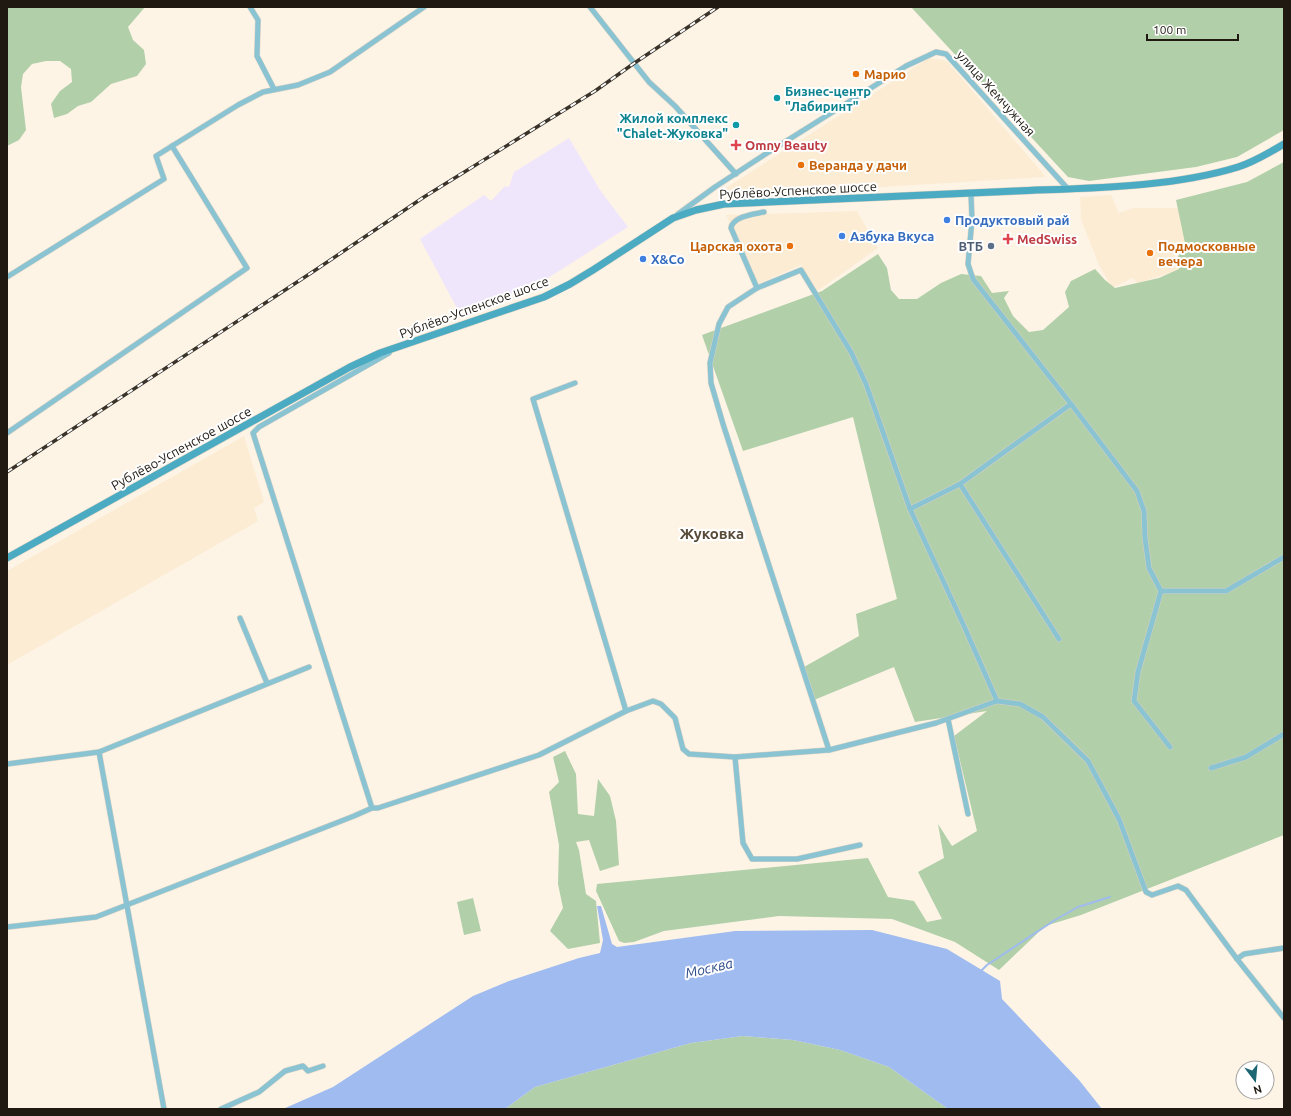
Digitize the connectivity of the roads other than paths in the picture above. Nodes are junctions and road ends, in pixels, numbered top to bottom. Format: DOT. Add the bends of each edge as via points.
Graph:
graph roads {
  1 [pos="250,7"];
  2 [pos="424,7"];
  3 [pos="590,7"];
  4 [pos="274,89"];
  5 [pos="1284,144"];
  6 [pos="172,146"];
  7 [pos="736,174"];
  8 [pos="1068,189"];
  9 [pos="971,194"];
  10 [pos="753,202"];
  11 [pos="673,218"];
  12 [pos="7,276"];
  13 [pos="758,288"];
  14 [pos="400,346"];
  15 [pos="575,383"];
  16 [pos="1071,404"];
  17 [pos="7,433"];
  18 [pos="960,484"];
  19 [pos="910,509"];
  20 [pos="1284,557"];
  21 [pos="7,558"];
  22 [pos="1161,591"];
  23 [pos="240,618"];
  24 [pos="1059,639"];
  25 [pos="309,667"];
  26 [pos="267,683"];
  27 [pos="997,701"];
  28 [pos="626,711"];
  29 [pos="948,719"];
  30 [pos="1284,734"];
  31 [pos="1170,747"];
  32 [pos="829,750"];
  33 [pos="99,752"];
  34 [pos="734,757"];
  35 [pos="7,764"];
  36 [pos="1211,768"];
  37 [pos="372,808"];
  38 [pos="968,814"];
  39 [pos="860,846"];
  40 [pos="126,905"];
  41 [pos="7,927"];
  42 [pos="1284,948"];
  43 [pos="1237,959"];
  44 [pos="1284,1018"];
  45 [pos="323,1066"];
  46 [pos="164,1109"];
  47 [pos="221,1109"];
  1 -- 4 [label="street" via="258,20 257,56"];
  2 -- 4 [label="street" via="330,72 298,85"];
  3 -- 7 [label="street" via="644,76 675,106"];
  4 -- 6 [label="street" via="238,105"];
  5 -- 8 [label="main road, Рублёво-Успенское шоссе" via="1238,167 1202,175 1117,186"];
  6 -- 12 [label="street" via="156,156 164,179"];
  6 -- 17 [label="street" via="247,268"];
  7 -- 8 [label="street, улица Жемчужная" via="906,66 936,52 946,54"];
  7 -- 11 [label="street, улица Жемчужная"];
  8 -- 9 [label="main road, Рублёво-Успенское шоссе"];
  9 -- 10 [label="main road, Рублёво-Успенское шоссе"];
  9 -- 16 [label="street" via="972,220 968,264 973,279"];
  10 -- 11 [label="main road, Рублёво-Успенское шоссе" via="707,207"];
  10 -- 13 [label="street" via="764,212 735,221 731,228"];
  11 -- 14 [label="main road, Рублёво-Успенское шоссе" via="593,270 544,297"];
  13 -- 19 [label="street" via="801,270 851,352 866,384"];
  13 -- 32 [label="street" via="728,307 719,324 710,363 711,383"];
  14 -- 21 [label="main road, Рублёво-Успенское шоссе" via="335,375"];
  14 -- 37 [label="street" via="253,432"];
  15 -- 28 [label="street" via="532,399"];
  16 -- 18 [label="street"];
  16 -- 22 [label="street" via="1137,491 1144,511 1149,568"];
  18 -- 19 [label="street"];
  18 -- 24 [label="street"];
  19 -- 27 [label="street"];
  20 -- 22 [label="street" via="1226,591"];
  22 -- 31 [label="street" via="1138,672 1134,701"];
  23 -- 26 [label="street"];
  25 -- 26 [label="street"];
  26 -- 33 [label="street"];
  27 -- 29 [label="street"];
  27 -- 43 [label="street" via="1020,704 1044,717 1088,761 1119,819 1146,892 1152,895 1178,886 1186,890"];
  28 -- 34 [label="street" via="652,701 661,704 675,718 683,749 689,754"];
  28 -- 37 [label="street" via="539,755"];
  29 -- 32 [label="street"];
  29 -- 38 [label="street"];
  30 -- 36 [label="street" via="1246,756"];
  32 -- 34 [label="street"];
  33 -- 35 [label="street"];
  33 -- 40 [label="street"];
  34 -- 39 [label="street" via="743,843 752,859 797,860"];
  37 -- 40 [label="street"];
  40 -- 41 [label="street" via="96,916"];
  40 -- 46 [label="street"];
  42 -- 43 [label="street" via="1244,954"];
  43 -- 44 [label="street"];
  45 -- 47 [label="street" via="308,1071 303,1066 285,1071 259,1092"];
}
